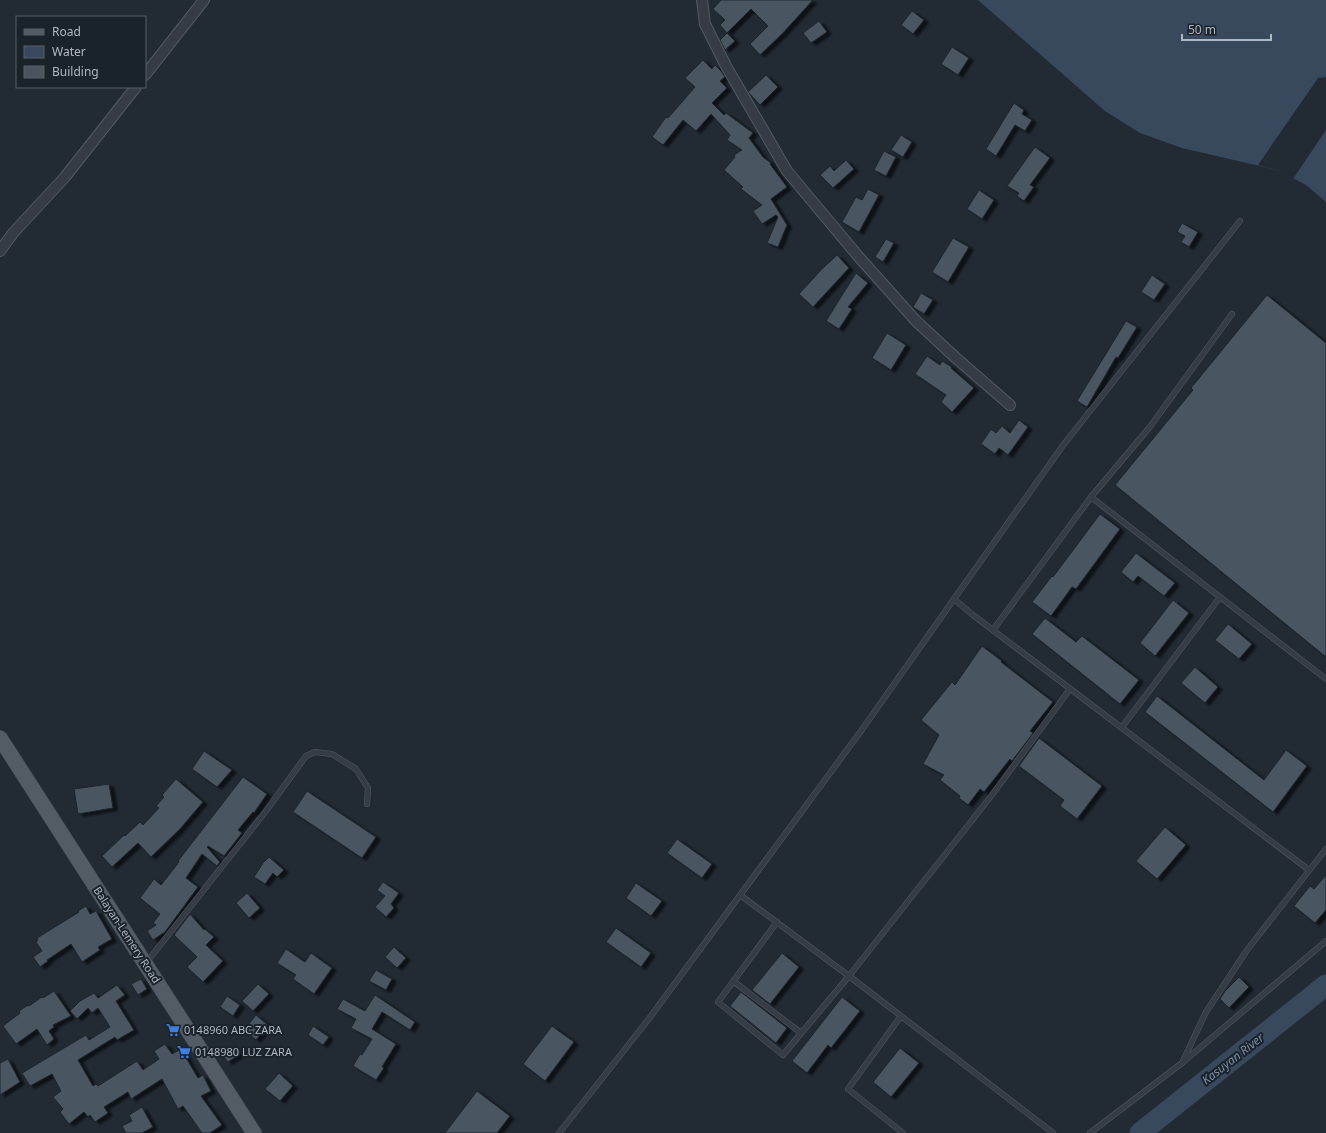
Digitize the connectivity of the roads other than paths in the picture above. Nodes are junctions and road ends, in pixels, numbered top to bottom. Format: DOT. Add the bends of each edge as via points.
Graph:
graph roads {
  1 [pos="204,0"];
  2 [pos="702,0"];
  3 [pos="146,74"];
  4 [pos="135,88"];
  5 [pos="1240,222"];
  6 [pos="0,251"];
  7 [pos="1232,314"];
  8 [pos="1010,405"];
  9 [pos="1092,497"];
  10 [pos="1220,597"];
  11 [pos="954,599"];
  12 [pos="993,630"];
  13 [pos="1326,679"];
  14 [pos="1070,689"];
  15 [pos="1122,727"];
  16 [pos="0,738"];
  17 [pos="368,804"];
  18 [pos="1326,849"];
  19 [pos="1308,870"];
  20 [pos="740,895"];
  21 [pos="776,922"];
  22 [pos="1326,941"];
  23 [pos="145,964"];
  24 [pos="849,976"];
  25 [pos="733,981"];
  26 [pos="901,1016"];
  27 [pos="801,1033"];
  28 [pos="1182,1063"];
  29 [pos="254,1133"];
  30 [pos="559,1133"];
  31 [pos="903,1133"];
  32 [pos="1053,1133"];
  33 [pos="1090,1133"];
  1 -- 3 [label="street"];
  2 -- 8 [label="street" via="705,24 726,66 787,171 916,321"];
  4 -- 6 [label="street" via="65,177 13,233"];
  5 -- 11 [label="lane" via="1064,444"];
  7 -- 9 [label="lane" via="1148,428"];
  9 -- 10 [label="lane"];
  9 -- 12 [label="lane"];
  10 -- 13 [label="lane"];
  10 -- 15 [label="lane"];
  11 -- 12 [label="lane"];
  11 -- 20 [label="lane"];
  12 -- 14 [label="lane"];
  14 -- 15 [label="lane"];
  14 -- 24 [label="lane" via="987,801"];
  15 -- 19 [label="lane"];
  16 -- 23 [label="main road, Balayan-Lemery Road"];
  17 -- 23 [label="lane" via="368,788 356,769 332,754 315,752 306,756 266,811"];
  18 -- 19 [label="lane"];
  19 -- 28 [label="lane" via="1247,950 1206,1012"];
  20 -- 21 [label="lane"];
  20 -- 30 [label="lane" via="648,1020"];
  21 -- 24 [label="lane"];
  21 -- 25 [label="lane"];
  22 -- 28 [label="lane"];
  23 -- 29 [label="main road, Balayan-Lemery Road"];
  24 -- 26 [label="lane"];
  24 -- 27 [label="lane"];
  25 -- 27 [label="lane"];
  25 -- 27 [label="lane" via="718,1002 783,1055"];
  26 -- 31 [label="lane" via="848,1089"];
  26 -- 32 [label="lane"];
  28 -- 33 [label="lane"];
}
